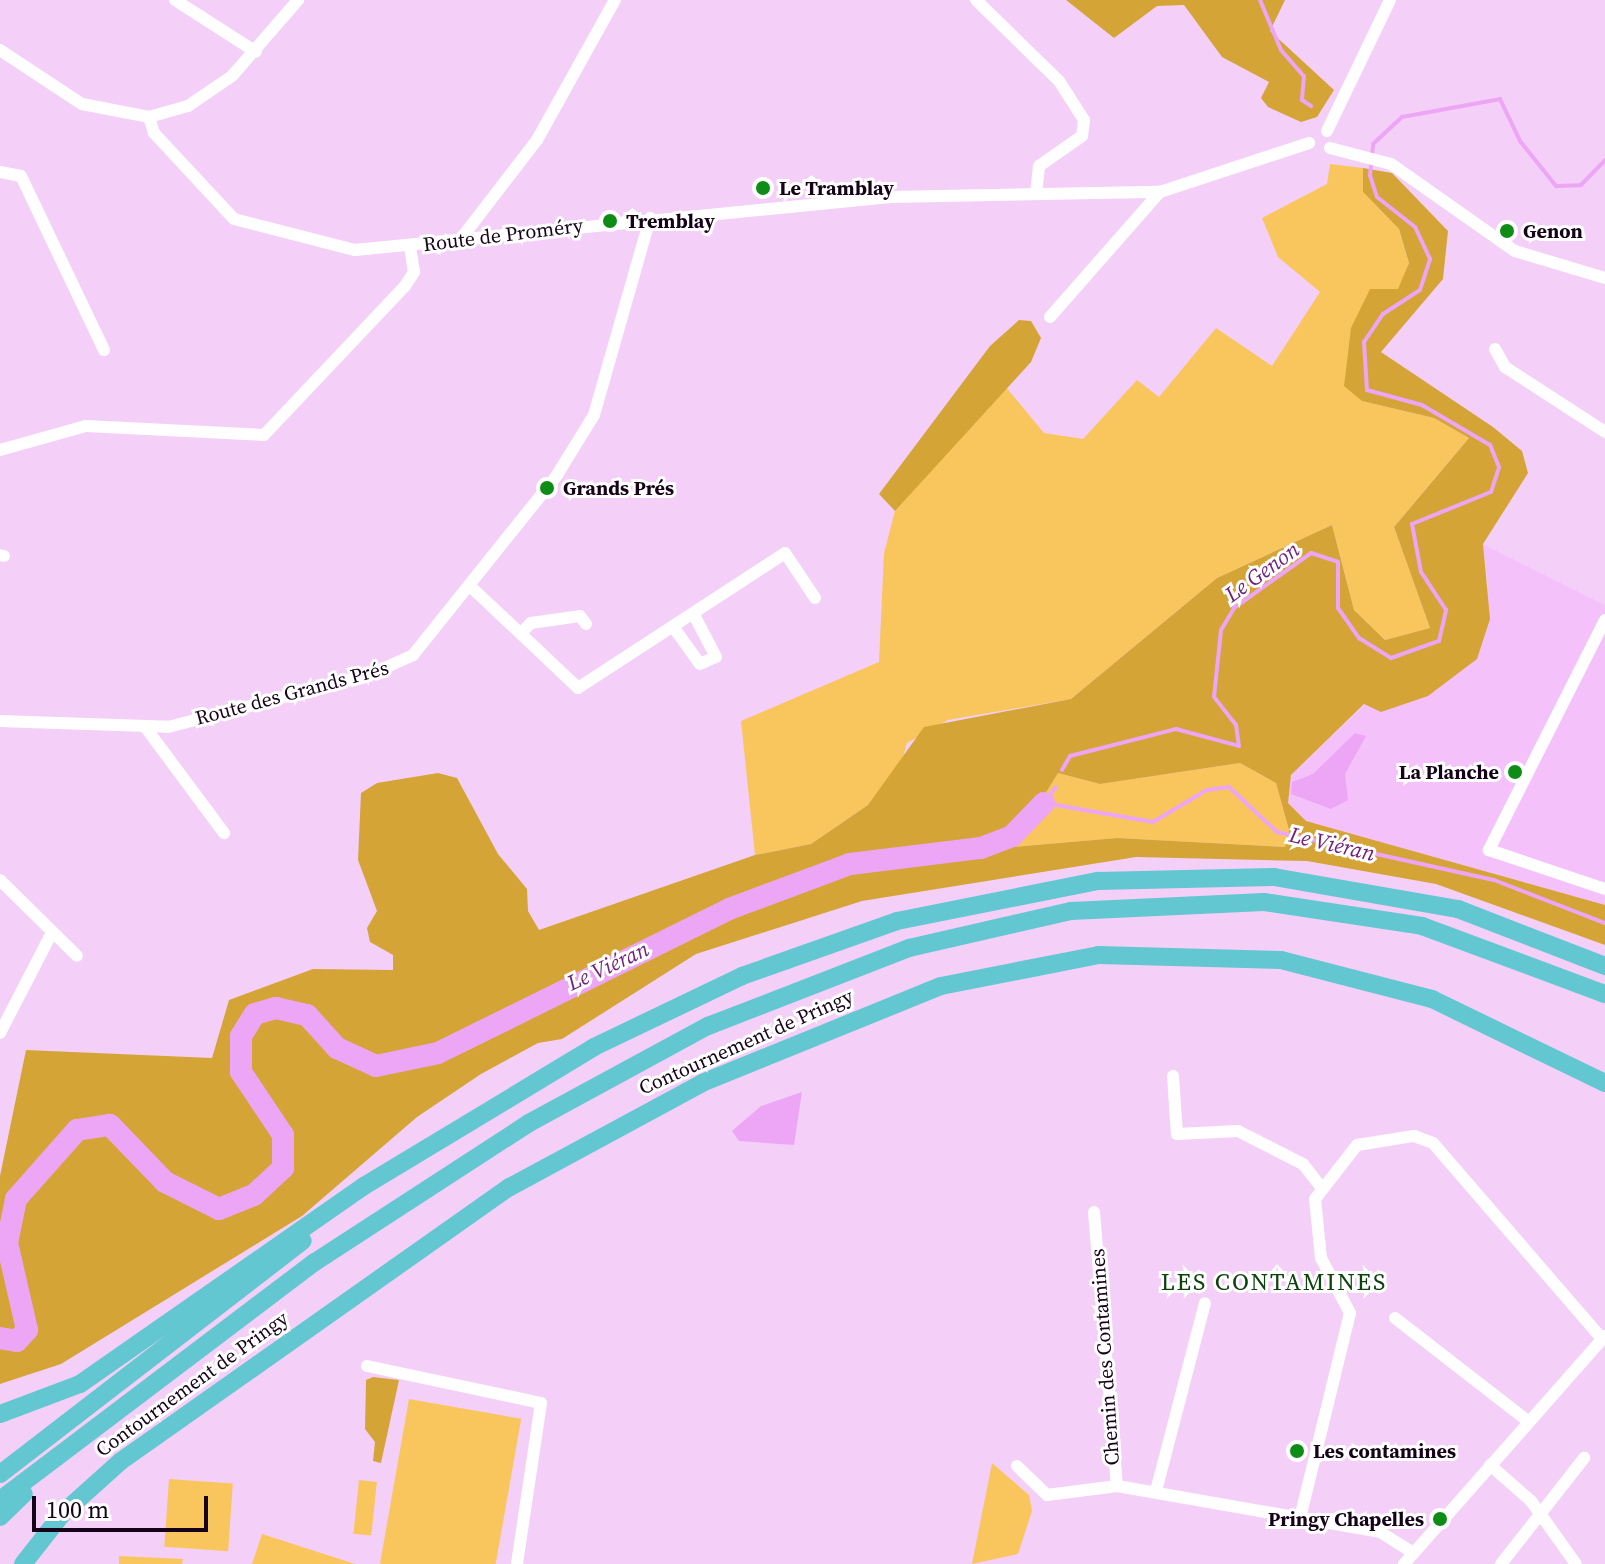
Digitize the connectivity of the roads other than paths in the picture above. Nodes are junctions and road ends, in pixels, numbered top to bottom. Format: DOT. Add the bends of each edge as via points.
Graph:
graph roads {
  1 [pos="175,0"];
  2 [pos="298,0"];
  3 [pos="615,0"];
  4 [pos="976,0"];
  5 [pos="1390,0"];
  6 [pos="0,50"];
  7 [pos="256,52"];
  8 [pos="149,117"];
  9 [pos="1327,131"];
  10 [pos="1309,143"];
  11 [pos="1330,148"];
  12 [pos="0,172"];
  13 [pos="1160,192"];
  14 [pos="1036,193"];
  15 [pos="650,218"];
  16 [pos="463,236"];
  17 [pos="410,247"];
  18 [pos="1605,278"];
  19 [pos="1050,317"];
  20 [pos="1495,349"];
  21 [pos="104,350"];
  22 [pos="1605,432"];
  23 [pos="0,450"];
  24 [pos="471,587"];
  25 [pos="815,598"];
  26 [pos="694,615"];
  27 [pos="1605,620"];
  28 [pos="586,624"];
  29 [pos="674,628"];
  30 [pos="521,633"];
  31 [pos="0,721"];
  32 [pos="146,728"];
  33 [pos="224,833"];
  34 [pos="0,880"];
  35 [pos="1605,889"];
  36 [pos="50,936"];
  37 [pos="77,956"];
  38 [pos="1605,966"];
  39 [pos="1605,994"];
  40 [pos="0,1033"];
  41 [pos="1173,1076"];
  42 [pos="1605,1083"];
  43 [pos="1605,1093"];
  44 [pos="434,1144"];
  45 [pos="1321,1187"];
  46 [pos="1094,1212"];
  47 [pos="1205,1303"];
  48 [pos="1395,1318"];
  49 [pos="1604,1338"];
  50 [pos="367,1366"];
  51 [pos="0,1414"];
  52 [pos="1528,1421"];
  53 [pos="79,1443"];
  54 [pos="1584,1458"];
  55 [pos="1490,1465"];
  56 [pos="1017,1466"];
  57 [pos="0,1474"];
  58 [pos="1117,1486"];
  59 [pos="1156,1491"];
  60 [pos="0,1500"];
  61 [pos="1538,1510"];
  62 [pos="0,1517"];
  63 [pos="1300,1518"];
  64 [pos="1412,1552"];
  65 [pos="23,1564"];
  66 [pos="36,1564"];
  67 [pos="517,1564"];
  68 [pos="1404,1564"];
  69 [pos="1501,1564"];
  70 [pos="1576,1564"];
  1 -- 7 [label="street"];
  2 -- 7 [label="street"];
  3 -- 16 [label="street" via="537,140"];
  4 -- 14 [label="street" via="1054,75 1084,120 1082,136 1039,166"];
  5 -- 9 [label="street"];
  6 -- 8 [label="street" via="82,104"];
  7 -- 8 [label="street" via="195,103"];
  8 -- 17 [label="street, Route de Proméry" via="154,133 206,192 244,225 355,250"];
  9 -- 10 [label="street, Route de Proméry" via="1316,130"];
  9 -- 11 [label="street"];
  10 -- 11 [label="street" via="1316,152"];
  10 -- 13 [label="street, Route de Proméry"];
  11 -- 18 [label="street" via="1382,161 1515,251"];
  12 -- 21 [label="street" via="21,176"];
  13 -- 14 [label="street, Route de Proméry"];
  13 -- 19 [label="street"];
  14 -- 15 [label="street, Route de Proméry" via="877,197"];
  15 -- 16 [label="street, Route de Proméry"];
  15 -- 24 [label="street, Route des Grands Prés" via="594,415"];
  16 -- 17 [label="street, Route de Proméry"];
  17 -- 23 [label="street" via="414,272 405,286 264,435 86,426"];
  20 -- 22 [label="street" via="1505,367"];
  24 -- 30 [label="street"];
  24 -- 32 [label="street, Route des Grands Prés" via="421,648 398,665"];
  25 -- 26 [label="street" via="785,553 725,587"];
  26 -- 29 [label="street"];
  26 -- 29 [label="street" via="716,657 700,664"];
  27 -- 35 [label="street" via="1489,850"];
  28 -- 30 [label="street" via="580,616 531,623"];
  29 -- 30 [label="street" via="578,688"];
  31 -- 32 [label="street, Route des Grands Prés"];
  32 -- 33 [label="street"];
  34 -- 36 [label="street"];
  36 -- 37 [label="street"];
  36 -- 40 [label="street"];
  38 -- 44 [label="highway" via="1458,909 1318,881 1181,875 1042,888 897,921 742,976 594,1047"];
  39 -- 53 [label="highway" via="1422,926 1264,902 1071,911 909,948 708,1026 529,1123 315,1262"];
  41 -- 45 [label="street" via="1177,1134 1238,1131 1303,1164"];
  42 -- 65 [label="highway, Contournement de Pringy" via="1432,999 1281,960 1099,955 941,986 692,1088 510,1187 121,1461 63,1513"];
  43 -- 66 [label="highway, Contournement de Pringy" via="1434,1009 1280,969 1109,963 962,989 704,1093 518,1193 145,1454 75,1515"];
  44 -- 51 [label="highway" via="80,1384"];
  44 -- 57 [label="highway"];
  45 -- 49 [label="street" via="1369,1139 1433,1143"];
  45 -- 63 [label="street" via="1314,1207 1319,1250 1350,1313"];
  46 -- 58 [label="street, Chemin des Contamines"];
  47 -- 59 [label="street"];
  48 -- 52 [label="street"];
  49 -- 52 [label="street"];
  50 -- 67 [label="street" via="541,1403"];
  52 -- 55 [label="street"];
  53 -- 60 [label="highway"];
  53 -- 62 [label="highway"];
  54 -- 61 [label="street"];
  55 -- 61 [label="street"];
  55 -- 64 [label="street"];
  56 -- 58 [label="street" via="1047,1495"];
  58 -- 59 [label="street, Chemin des Contamines"];
  59 -- 63 [label="street, Chemin des Contamines"];
  61 -- 69 [label="street"];
  61 -- 70 [label="street"];
  63 -- 64 [label="street, Chemin des Contamines" via="1380,1532"];
  64 -- 68 [label="street"];
}
